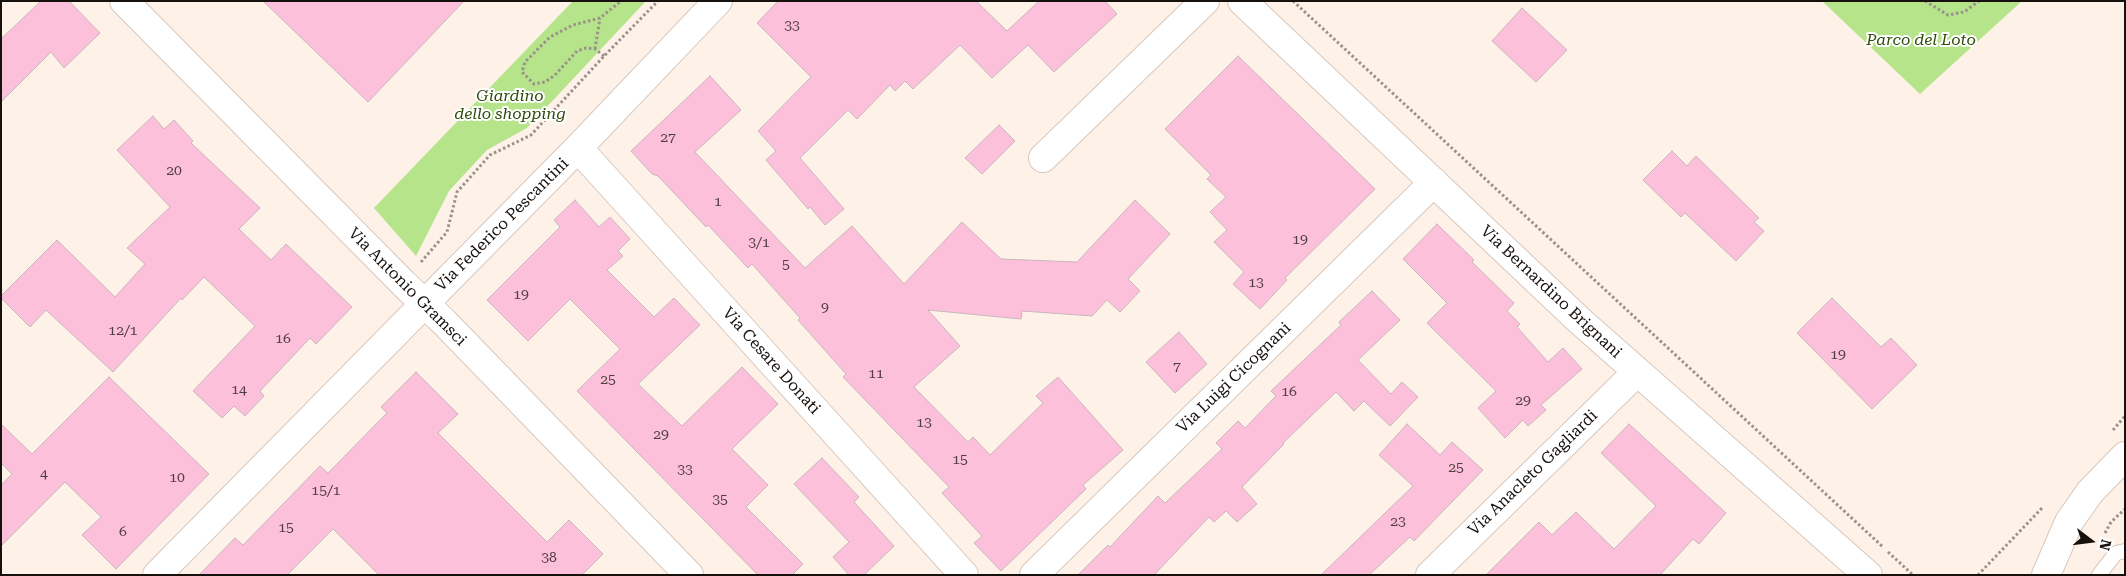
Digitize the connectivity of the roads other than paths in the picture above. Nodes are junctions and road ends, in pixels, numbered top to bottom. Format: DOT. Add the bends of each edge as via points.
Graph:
graph roads {
  1 [pos="124,1"];
  2 [pos="718,1"];
  3 [pos="1205,1"];
  4 [pos="1242,1"];
  5 [pos="578,148"];
  6 [pos="1043,158"];
  7 [pos="1434,182"];
  8 [pos="425,304"];
  9 [pos="1637,372"];
  10 [pos="2124,457"];
  11 [pos="2125,551"];
  12 [pos="157,575"];
  13 [pos="690,575"];
  14 [pos="964,575"];
  15 [pos="1034,575"];
  16 [pos="1430,575"];
  17 [pos="1868,575"];
  18 [pos="2046,575"];
  19 [pos="2064,575"];
  20 [pos="2099,575"];
  1 -- 8 [label="street, Via Antonio Gramsci"];
  2 -- 5 [label="street, Via Federico Pescantini"];
  3 -- 6 [label="street"];
  4 -- 7 [label="street, Via Bernardino Brignani"];
  5 -- 8 [label="street, Via Federico Pescantini"];
  5 -- 14 [label="street, Via Cesare Donati"];
  7 -- 9 [label="street, Via Bernardino Brignani"];
  7 -- 15 [label="street, Via Luigi Cicognani"];
  8 -- 12 [label="street, Via Federico Pescantini"];
  8 -- 13 [label="street, Via Antonio Gramsci"];
  9 -- 16 [label="street, Via Anacleto Gagliardi"];
  9 -- 17 [label="street, Via Bernardino Brignani"];
  10 -- 18 [label="street" via="2090,492 2069,522"];
  10 -- 19 [label="street" via="2098,495 2070,550"];
  11 -- 20 [label="lane" via="2116,553"];
}
